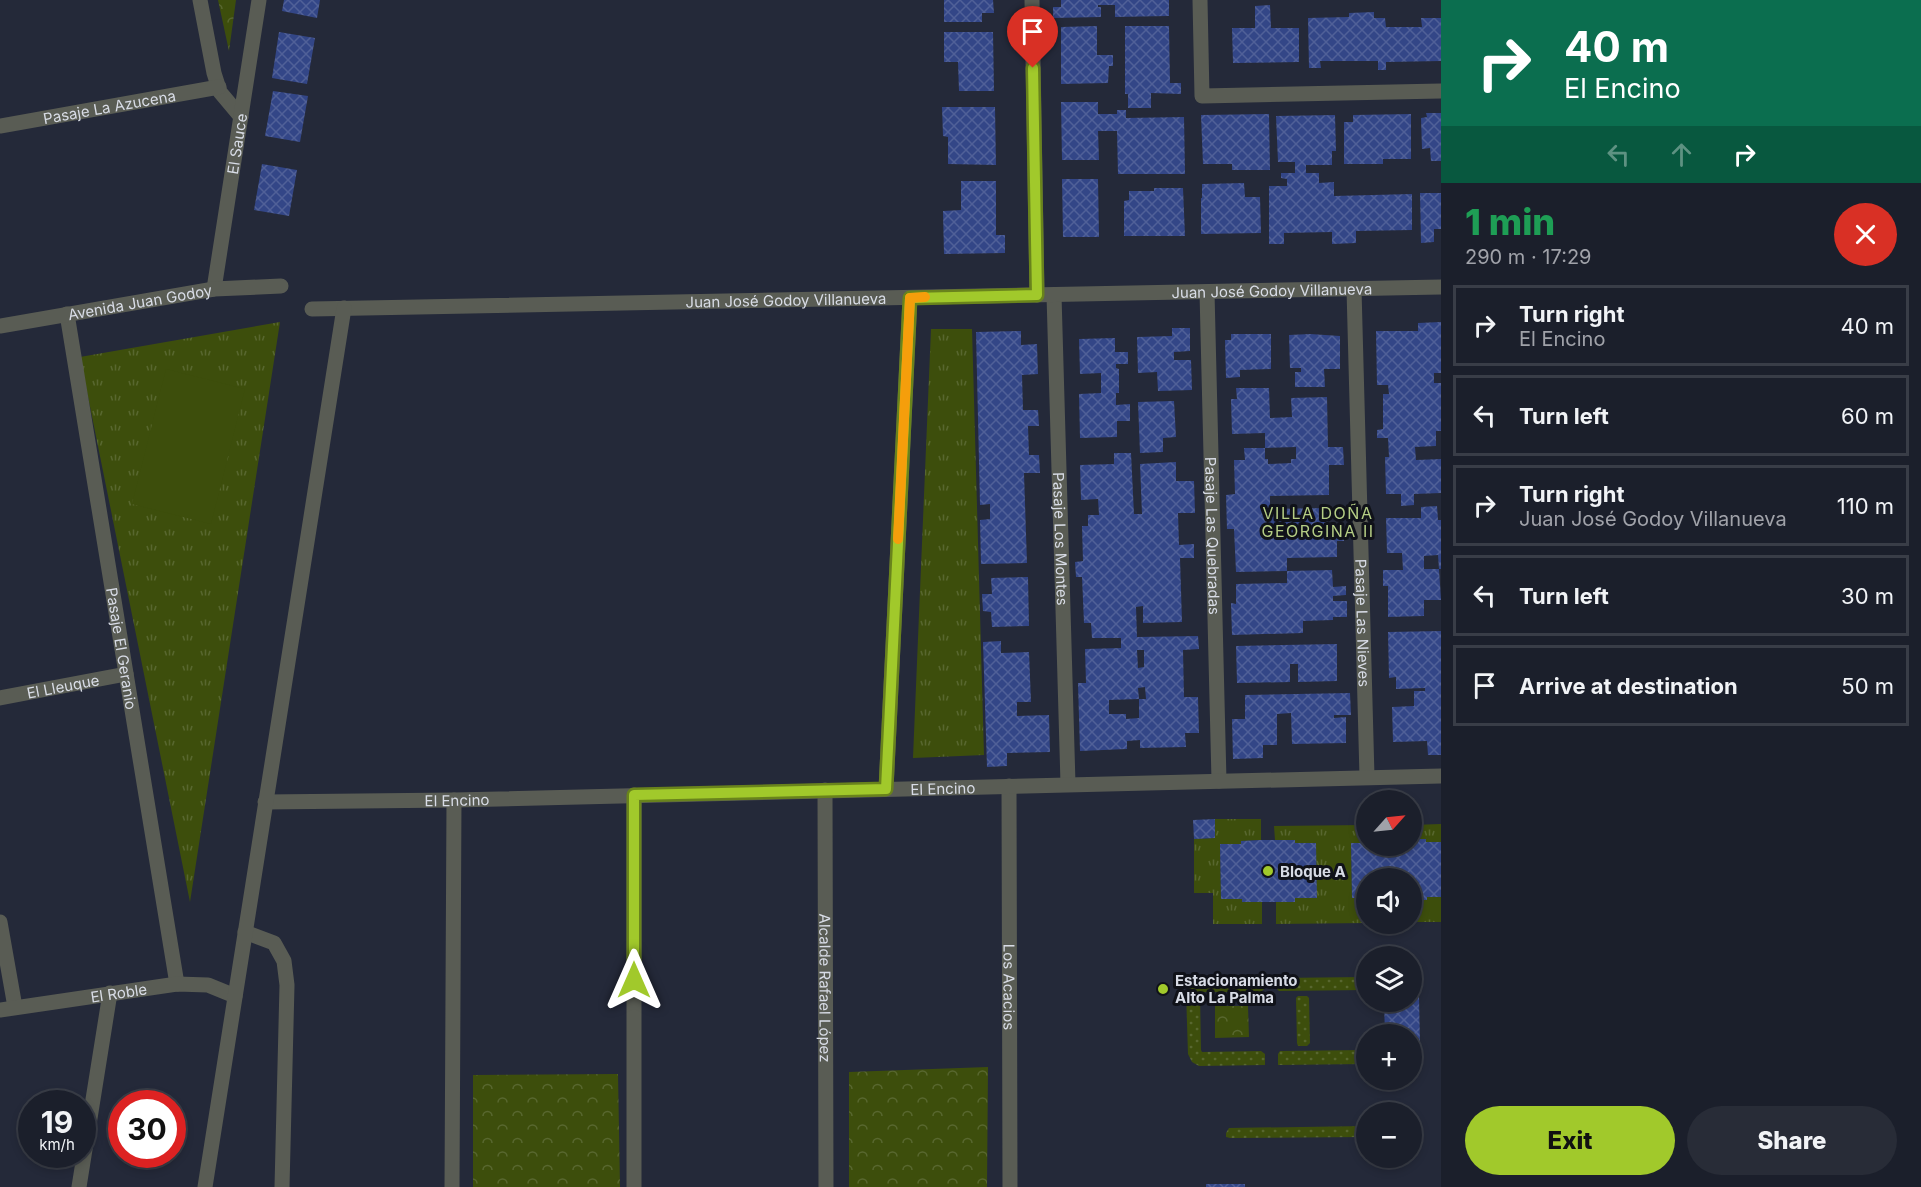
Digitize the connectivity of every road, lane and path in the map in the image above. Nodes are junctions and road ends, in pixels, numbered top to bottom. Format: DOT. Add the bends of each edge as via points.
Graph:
graph roads {
  1 [pos="200,0"];
  2 [pos="259,0"];
  3 [pos="1032,0"];
  4 [pos="1200,0"];
  5 [pos="219,87"];
  6 [pos="1441,92"];
  7 [pos="241,117"];
  8 [pos="0,126"];
  9 [pos="281,286"];
  10 [pos="1441,287"];
  11 [pos="214,289"];
  12 [pos="1354,289"];
  13 [pos="1207,292"];
  14 [pos="1037,295"];
  15 [pos="1054,295"];
  16 [pos="910,298"];
  17 [pos="344,308"];
  18 [pos="312,309"];
  19 [pos="67,314"];
  20 [pos="0,326"];
  21 [pos="126,674"];
  22 [pos="0,698"];
  23 [pos="1441,776"];
  24 [pos="1367,777"];
  25 [pos="1219,781"];
  26 [pos="1068,784"];
  27 [pos="1009,786"];
  28 [pos="886,789"];
  29 [pos="825,790"];
  30 [pos="634,795"];
  31 [pos="454,800"];
  32 [pos="265,802"];
  33 [pos="0,922"];
  34 [pos="245,932"];
  35 [pos="177,984"];
  36 [pos="110,993"];
  37 [pos="235,996"];
  38 [pos="7,1008"];
  39 [pos="79,1187"];
  40 [pos="205,1187"];
  41 [pos="282,1187"];
  42 [pos="452,1187"];
  43 [pos="634,1187"];
  44 [pos="826,1187"];
  45 [pos="1010,1187"];
  1 -- 5 [label="street"];
  2 -- 7 [label="street, El Sauce"];
  3 -- 14 [label="street"];
  4 -- 6 [label="street" via="1202,96"];
  5 -- 7 [label="street"];
  5 -- 8 [label="street, Pasaje La Azucena"];
  7 -- 11 [label="street, El Sauce"];
  9 -- 11 [label="street, Avenida Juan Godoy"];
  10 -- 12 [label="street, Juan José Godoy Villanueva"];
  11 -- 19 [label="street, Avenida Juan Godoy"];
  12 -- 13 [label="street, Juan José Godoy Villanueva"];
  12 -- 24 [label="street, Pasaje Las Nieves"];
  13 -- 15 [label="street, Juan José Godoy Villanueva"];
  13 -- 25 [label="street, Pasaje Las Quebradas"];
  14 -- 15 [label="street, Juan José Godoy Villanueva"];
  14 -- 16 [label="street, Juan José Godoy Villanueva"];
  15 -- 26 [label="street, Pasaje Los Montes"];
  16 -- 17 [label="street, Juan José Godoy Villanueva"];
  16 -- 28 [label="street"];
  17 -- 18 [label="street, Juan José Godoy Villanueva"];
  17 -- 32 [label="street"];
  19 -- 20 [label="street, Avenida Juan Godoy"];
  19 -- 21 [label="street, Pasaje El Geranio"];
  21 -- 22 [label="street, El Lleuque"];
  21 -- 35 [label="street, Pasaje El Geranio"];
  23 -- 24 [label="street, El Encino"];
  24 -- 25 [label="street, El Encino"];
  25 -- 26 [label="street, El Encino"];
  26 -- 27 [label="street, El Encino"];
  27 -- 28 [label="street, El Encino"];
  27 -- 45 [label="street, Los Acacios"];
  28 -- 29 [label="street, El Encino"];
  29 -- 30 [label="street, El Encino"];
  29 -- 44 [label="street, Alcalde Rafael López"];
  30 -- 31 [label="street, El Encino"];
  30 -- 43 [label="street"];
  31 -- 32 [label="street, El Encino"];
  31 -- 42 [label="street"];
  32 -- 34 [label="street"];
  33 -- 38 [label="street"];
  34 -- 37 [label="street"];
  34 -- 41 [label="street" via="274,943 284,961 287,985"];
  35 -- 36 [label="street, El Roble"];
  35 -- 37 [label="street, El Roble" via="208,985"];
  36 -- 38 [label="street, El Roble"];
  36 -- 39 [label="street"];
  37 -- 40 [label="street"];
}
